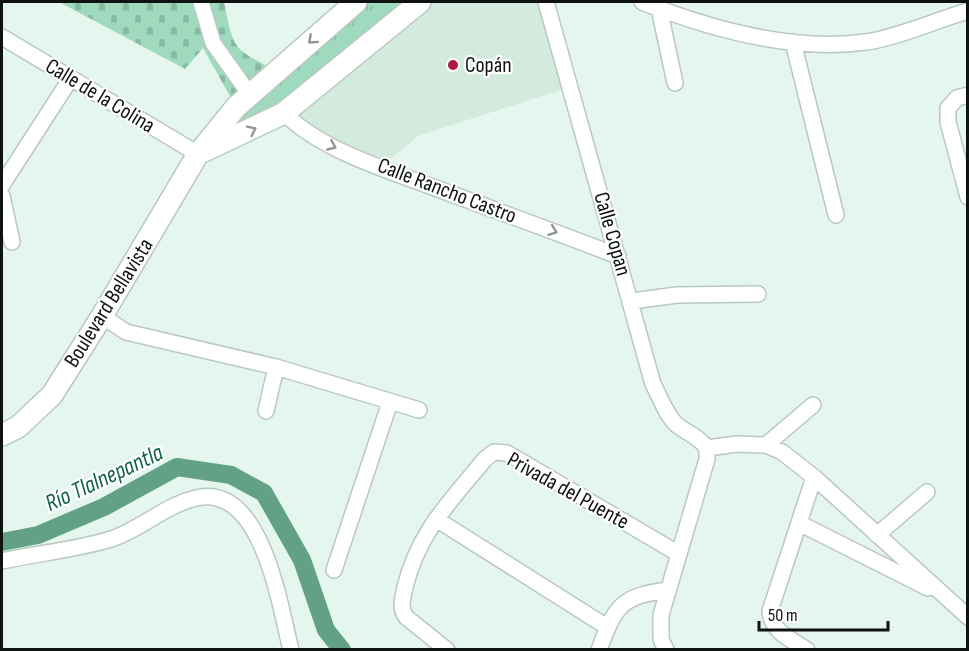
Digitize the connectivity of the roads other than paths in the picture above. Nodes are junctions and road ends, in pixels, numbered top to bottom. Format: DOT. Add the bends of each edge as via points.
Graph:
graph roads {
  1 [pos="201,2"];
  2 [pos="356,2"];
  3 [pos="420,2"];
  4 [pos="546,2"];
  5 [pos="642,2"];
  6 [pos="659,8"];
  7 [pos="968,11"];
  8 [pos="2,37"];
  9 [pos="793,42"];
  10 [pos="71,78"];
  11 [pos="675,83"];
  12 [pos="250,94"];
  13 [pos="968,95"];
  14 [pos="284,113"];
  15 [pos="198,154"];
  16 [pos="2,185"];
  17 [pos="2,196"];
  18 [pos="968,197"];
  19 [pos="836,215"];
  20 [pos="12,242"];
  21 [pos="618,256"];
  22 [pos="758,294"];
  23 [pos="632,301"];
  24 [pos="102,316"];
  25 [pos="276,367"];
  26 [pos="390,402"];
  27 [pos="813,405"];
  28 [pos="419,410"];
  29 [pos="267,411"];
  30 [pos="2,435"];
  31 [pos="766,445"];
  32 [pos="707,448"];
  33 [pos="814,477"];
  34 [pos="927,492"];
  35 [pos="436,519"];
  36 [pos="799,524"];
  37 [pos="877,535"];
  38 [pos="679,554"];
  39 [pos="2,561"];
  40 [pos="334,570"];
  41 [pos="668,590"];
  42 [pos="944,596"];
  43 [pos="968,617"];
  44 [pos="607,627"];
  45 [pos="661,646"];
  46 [pos="291,650"];
  47 [pos="447,650"];
  48 [pos="599,650"];
  49 [pos="807,650"];
  1 -- 12 [label="street" via="213,43"];
  2 -- 12 [label="main road, Boulevard Bellavista, one-way"];
  3 -- 14 [label="main road"];
  4 -- 21 [label="street, Calle Copan"];
  5 -- 6 [label="street"];
  6 -- 9 [label="street"];
  6 -- 11 [label="street"];
  7 -- 9 [label="street" via="868,42"];
  8 -- 10 [label="street, Calle de la Colina"];
  9 -- 19 [label="street"];
  10 -- 15 [label="street, Calle de la Colina"];
  10 -- 16 [label="street"];
  12 -- 15 [label="main road, Boulevard Bellavista"];
  13 -- 18 [label="street" via="957,98 948,108 948,122"];
  15 -- 14 [label="main road, one-way"];
  14 -- 21 [label="street, Calle Rancho Castro, one-way" via="316,139 381,167"];
  15 -- 24 [label="main road, Boulevard Bellavista"];
  17 -- 20 [label="street"];
  21 -- 23 [label="street, Calle Copan"];
  22 -- 23 [label="street" via="677,295"];
  23 -- 32 [label="street, Calle Copan" via="653,384 665,409 677,425 698,436"];
  24 -- 25 [label="street" via="126,332"];
  24 -- 30 [label="main road, Boulevard Bellavista" via="51,395 18,427"];
  25 -- 26 [label="street"];
  25 -- 29 [label="street"];
  26 -- 28 [label="street"];
  26 -- 40 [label="street"];
  27 -- 31 [label="street"];
  31 -- 32 [label="street"];
  31 -- 33 [label="street" via="782,452"];
  32 -- 38 [label="street"];
  33 -- 36 [label="street"];
  33 -- 37 [label="street"];
  34 -- 37 [label="street"];
  35 -- 38 [label="street, Privada del Puente" via="484,459 494,452 507,453"];
  35 -- 44 [label="street"];
  35 -- 47 [label="street, Privada del Puente" via="418,545 401,610"];
  36 -- 42 [label="street"];
  36 -- 49 [label="street" via="770,611 777,630"];
  37 -- 42 [label="street"];
  38 -- 41 [label="street"];
  39 -- 46 [label="street" via="112,538 198,498 222,500 242,514 261,540"];
  41 -- 44 [label="street" via="645,593 622,603"];
  41 -- 45 [label="street" via="661,615"];
  42 -- 43 [label="street"];
  44 -- 48 [label="street"];
}
